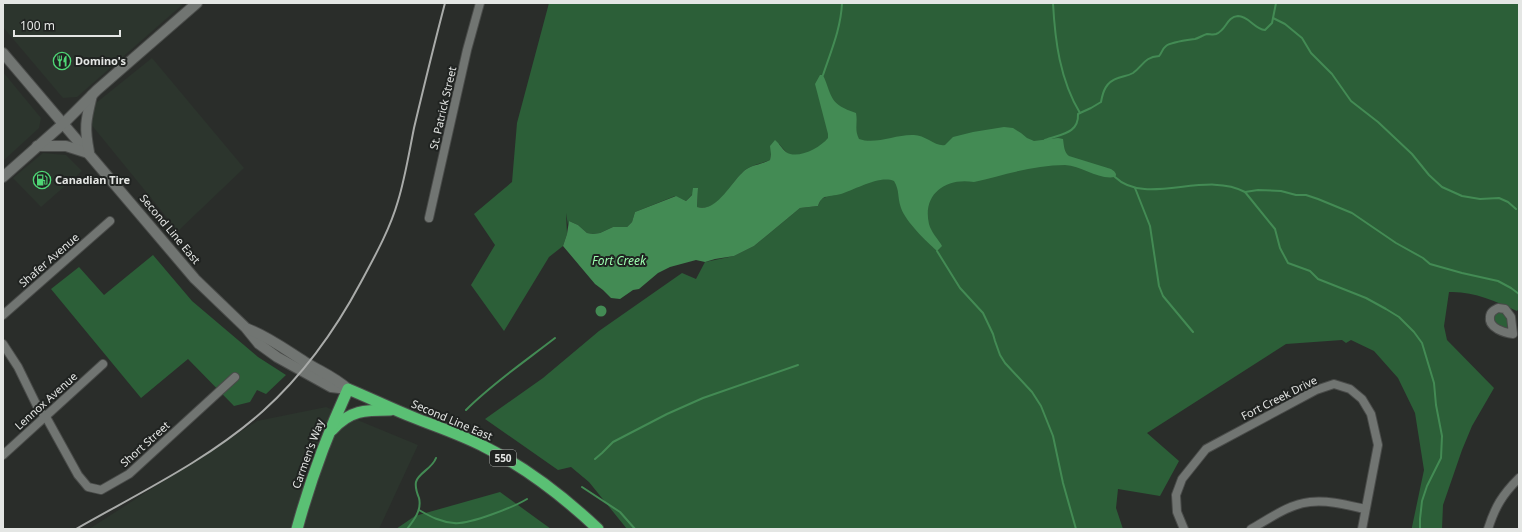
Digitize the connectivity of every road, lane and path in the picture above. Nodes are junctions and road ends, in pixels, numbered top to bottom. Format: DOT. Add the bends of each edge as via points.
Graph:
graph roads {
  1 [pos="197,3"];
  2 [pos="480,3"];
  3 [pos="3,52"];
  4 [pos="92,95"];
  5 [pos="64,123"];
  6 [pos="37,146"];
  7 [pos="89,153"];
  8 [pos="3,177"];
  9 [pos="429,218"];
  10 [pos="110,221"];
  11 [pos="3,315"];
  12 [pos="3,344"];
  13 [pos="103,364"];
  14 [pos="235,377"];
  15 [pos="348,389"];
  16 [pos="395,410"];
  17 [pos="46,417"];
  18 [pos="328,434"];
  19 [pos="3,455"];
  20 [pos="1519,478"];
  21 [pos="1365,509"];
  22 [pos="296,529"];
  23 [pos="598,529"];
  24 [pos="1184,529"];
  25 [pos="1252,529"];
  26 [pos="1362,529"];
  27 [pos="1488,529"];
  1 -- 4 [label="main road"];
  2 -- 9 [label="street, St. Patrick Street"];
  3 -- 5 [label="main road, 550"];
  4 -- 5 [label="main road"];
  4 -- 7 [label="main road" via="86,122"];
  5 -- 6 [label="main road"];
  5 -- 7 [label="main road, Second Line East / 550"];
  6 -- 7 [label="main road" via="66,146"];
  6 -- 8 [label="main road"];
  7 -- 15 [label="main road, Second Line East / 550" via="195,279 246,328 265,336 335,378"];
  10 -- 11 [label="street, Shafer Avenue"];
  12 -- 17 [label="street, Short Street" via="18,367 39,410"];
  13 -- 17 [label="street, Lennox Avenue"];
  14 -- 17 [label="street, Short Street" via="129,474 101,490 88,487 78,475"];
  15 -- 16 [label="highway, Second Line East / 550"];
  15 -- 18 [label="highway, Carmen's Way"];
  16 -- 18 [label="highway" via="356,412 338,423"];
  16 -- 23 [label="highway, Second Line East / 550" via="486,447 550,488"];
  17 -- 19 [label="street, Lennox Avenue"];
  18 -- 22 [label="highway, Carmen's Way"];
  20 -- 27 [label="street" via="1499,501"];
  21 -- 24 [label="street, Fort Creek Drive" via="1378,445 1371,414 1362,399 1350,389 1334,384 1316,390 1206,449 1182,479 1176,495 1177,512"];
  21 -- 25 [label="street" via="1327,501 1309,502 1288,508"];
  21 -- 26 [label="street, Fort Creek Drive"];
}
